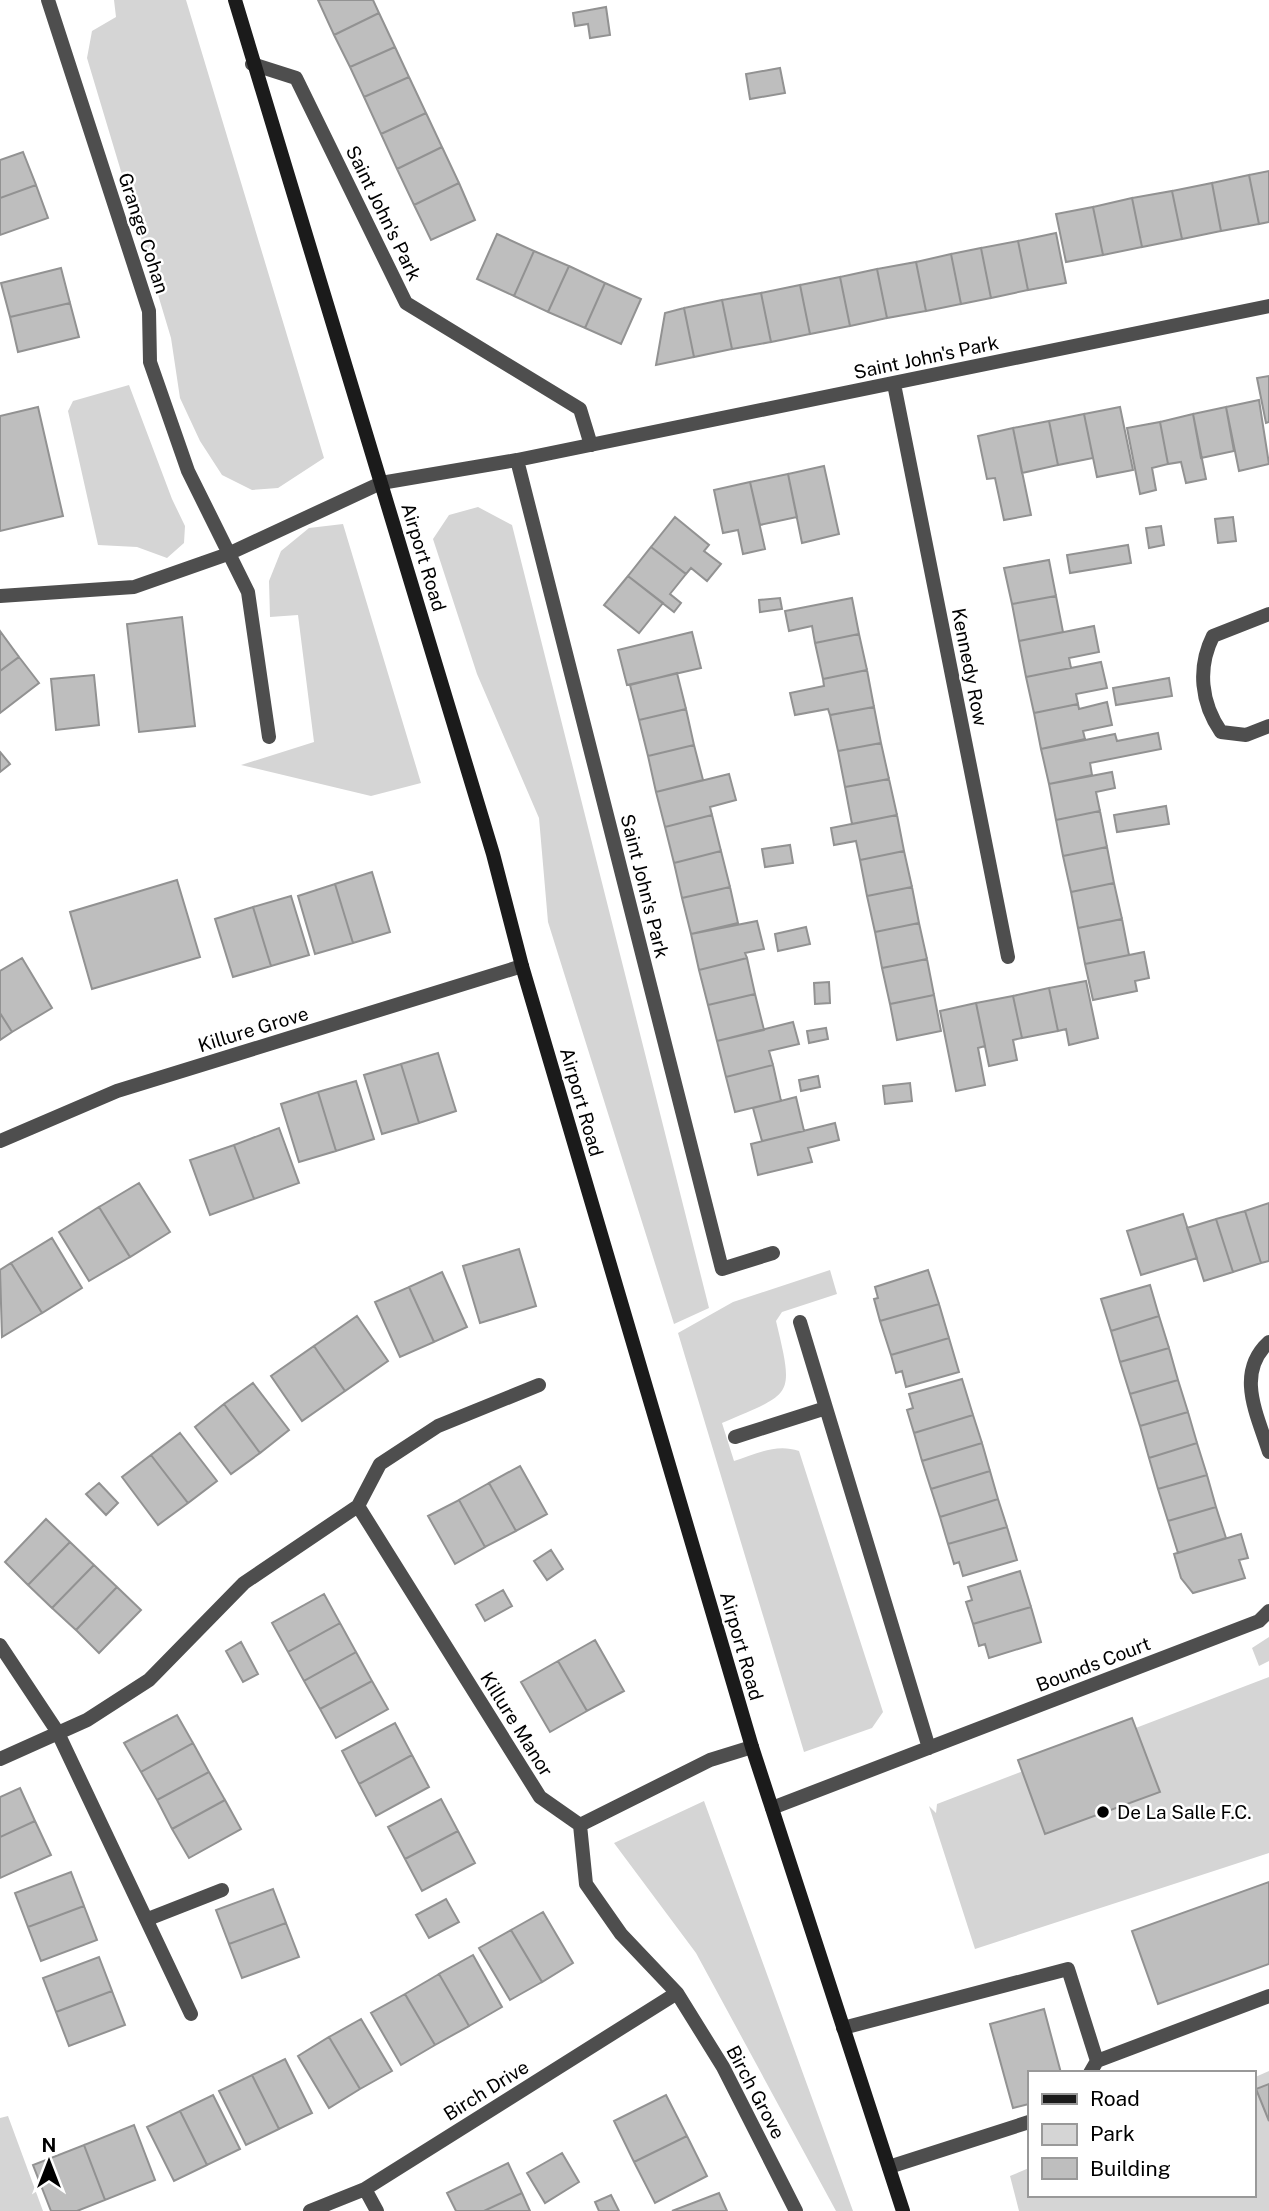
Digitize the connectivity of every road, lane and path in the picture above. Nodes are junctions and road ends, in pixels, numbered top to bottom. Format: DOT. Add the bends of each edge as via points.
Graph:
graph roads {
  1 [pos="48,0"];
  2 [pos="235,0"];
  3 [pos="252,64"];
  4 [pos="1269,306"];
  5 [pos="894,384"];
  6 [pos="591,445"];
  7 [pos="517,460"];
  8 [pos="381,483"];
  9 [pos="228,554"];
  10 [pos="0,596"];
  11 [pos="1269,614"];
  12 [pos="1269,726"];
  13 [pos="269,737"];
  14 [pos="1008,957"];
  15 [pos="522,966"];
  16 [pos="0,1141"];
  17 [pos="773,1253"];
  18 [pos="800,1322"];
  19 [pos="1269,1342"];
  20 [pos="539,1385"];
  21 [pos="825,1408"];
  22 [pos="734,1437"];
  23 [pos="1269,1452"];
  24 [pos="358,1506"];
  25 [pos="1269,1611"];
  26 [pos="0,1645"];
  27 [pos="57,1731"];
  28 [pos="752,1747"];
  29 [pos="929,1748"];
  30 [pos="0,1759"];
  31 [pos="772,1808"];
  32 [pos="580,1825"];
  33 [pos="222,1890"];
  34 [pos="148,1919"];
  35 [pos="677,1993"];
  36 [pos="1269,1996"];
  37 [pos="191,2014"];
  38 [pos="844,2028"];
  39 [pos="1094,2067"];
  40 [pos="1028,2122"];
  41 [pos="889,2167"];
  42 [pos="365,2189"];
  43 [pos="310,2211"];
  44 [pos="377,2211"];
  45 [pos="796,2211"];
  46 [pos="903,2211"];
  1 -- 9 [label="street, Grange Cohan" via="149,311 149,362 188,471"];
  2 -- 3 [label="main road, Airport Road"];
  3 -- 6 [label="street, Saint John's Park" via="296,78 406,303 580,409"];
  3 -- 8 [label="main road, Airport Road"];
  4 -- 5 [label="street, Saint John's Park"];
  5 -- 6 [label="street, Saint John's Park"];
  5 -- 14 [label="street, Kennedy Row"];
  6 -- 7 [label="street, Saint John's Park"];
  7 -- 8 [label="street, Saint John's Park"];
  7 -- 17 [label="street, Saint John's Park" via="722,1269"];
  8 -- 9 [label="street"];
  8 -- 15 [label="main road, Airport Road" via="493,854"];
  9 -- 10 [label="street" via="134,587"];
  9 -- 13 [label="street, Grange Cohan" via="248,592"];
  11 -- 12 [label="street" via="1213,636 1203,656 1203,687 1208,713 1221,732 1246,735"];
  15 -- 16 [label="street, Killure Grove" via="117,1091"];
  15 -- 28 [label="main road, Airport Road"];
  18 -- 21 [label="street"];
  19 -- 23 [label="street" via="1255,1355 1249,1389"];
  20 -- 24 [label="street" via="438,1426 380,1464"];
  21 -- 22 [label="street"];
  21 -- 29 [label="street"];
  24 -- 27 [label="street" via="244,1583 149,1680 87,1720"];
  24 -- 32 [label="street, Killure Manor" via="540,1797"];
  25 -- 29 [label="street, Bounds Court" via="1259,1621"];
  26 -- 27 [label="street"];
  27 -- 30 [label="street"];
  27 -- 34 [label="street"];
  28 -- 31 [label="main road, Airport Road"];
  28 -- 32 [label="street" via="710,1760"];
  29 -- 31 [label="street, Bounds Court"];
  31 -- 38 [label="main road, Airport Road"];
  32 -- 35 [label="street, Birch Grove" via="586,1884 621,1934"];
  33 -- 34 [label="street"];
  34 -- 37 [label="street"];
  35 -- 42 [label="street, Birch Drive"];
  35 -- 45 [label="street, Birch Grove" via="723,2067"];
  36 -- 39 [label="street"];
  38 -- 39 [label="street" via="1068,1969"];
  38 -- 41 [label="main road, Airport Road"];
  40 -- 41 [label="street"];
  41 -- 46 [label="main road, Airport Road"];
  42 -- 43 [label="street, Birch Drive"];
  42 -- 44 [label="street"];
}
